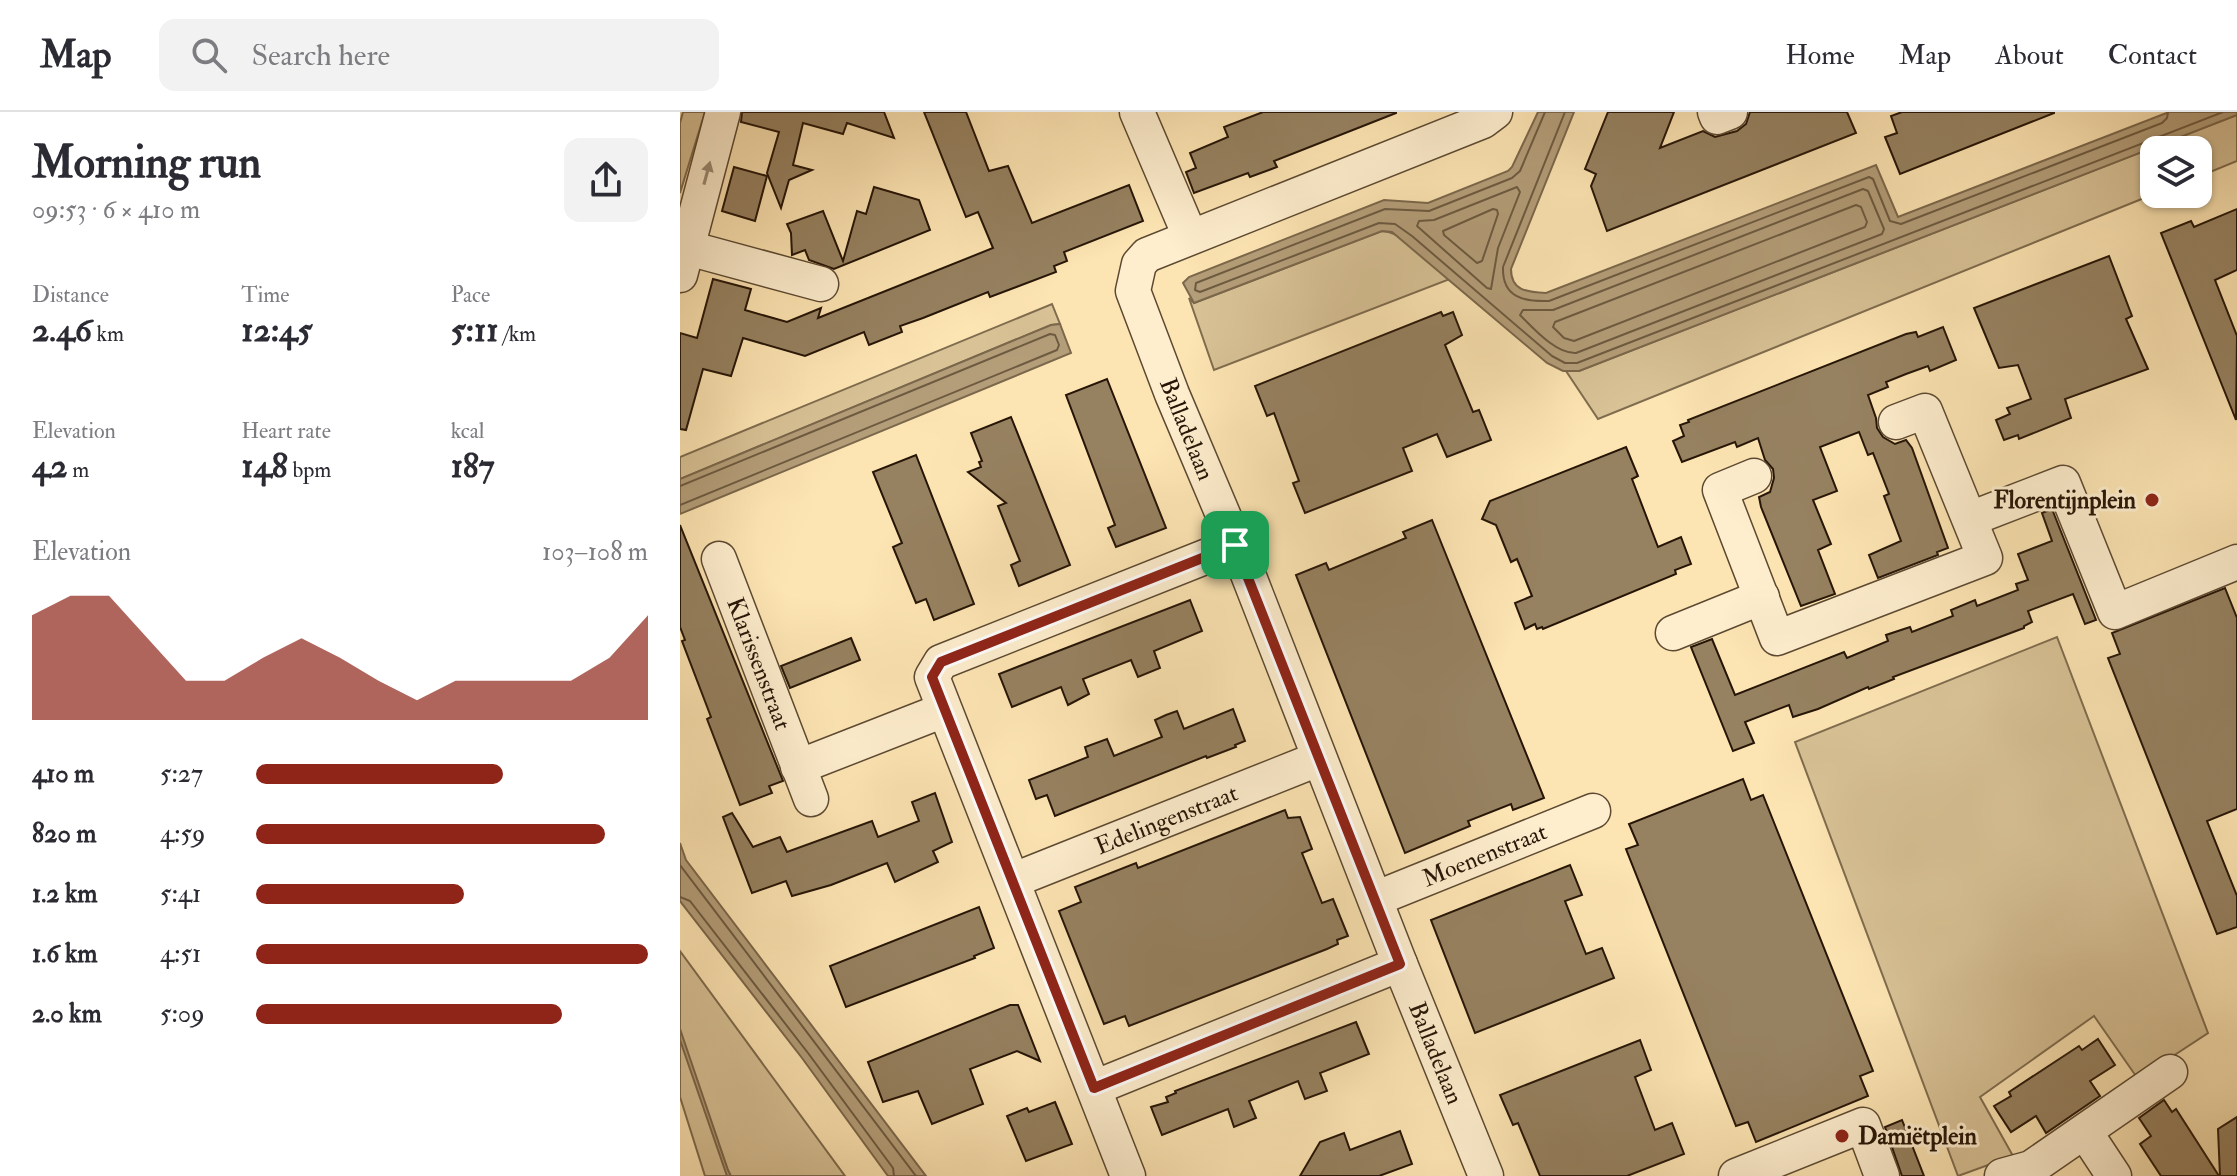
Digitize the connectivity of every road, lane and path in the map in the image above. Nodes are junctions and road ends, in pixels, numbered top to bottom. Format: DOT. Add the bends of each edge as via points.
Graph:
graph roads {
  1 [pos="723,112"];
  2 [pos="1137,112"];
  3 [pos="1495,112"];
  4 [pos="1715,112"];
  5 [pos="1730,112"];
  6 [pos="1190,236"];
  7 [pos="684,261"];
  8 [pos="821,284"];
  9 [pos="1896,422"];
  10 [pos="1754,476"];
  11 [pos="1970,519"];
  12 [pos="1235,545"];
  13 [pos="719,559"];
  14 [pos="2237,562"];
  15 [pos="1762,597"];
  16 [pos="1673,633"];
  17 [pos="944,710"];
  18 [pos="1318,759"];
  19 [pos="798,767"];
  20 [pos="811,799"];
  21 [pos="1593,811"];
  22 [pos="1014,880"];
  23 [pos="1375,899"];
  24 [pos="1400,964"];
  25 [pos="2170,1072"];
  26 [pos="1094,1088"];
  27 [pos="2085,1132"];
  28 [pos="1743,1174"];
  29 [pos="1128,1176"];
  30 [pos="1485,1176"];
  31 [pos="1882,1176"];
  32 [pos="2002,1176"];
  33 [pos="2114,1176"];
  7 -- 1 [label="street, one-way"];
  2 -- 6 [label="street"];
  3 -- 6 [label="street, Balladelaan"];
  4 -- 5 [label="street" via="1717,117"];
  6 -- 12 [label="street, Balladelaan" via="1147,255 1139,264 1133,291"];
  7 -- 8 [label="street"];
  9 -- 11 [label="street" via="1925,411"];
  10 -- 15 [label="street" via="1720,490"];
  11 -- 14 [label="street" via="2063,483 2115,612"];
  11 -- 15 [label="street" via="1985,558 1777,638"];
  12 -- 17 [label="street" via="941,662 932,677"];
  12 -- 18 [label="street, Balladelaan"];
  13 -- 19 [label="street, Klarissenstraat"];
  15 -- 16 [label="street"];
  17 -- 19 [label="street"];
  17 -- 22 [label="street"];
  18 -- 22 [label="street, Edelingenstraat"];
  18 -- 23 [label="street, Balladelaan"];
  19 -- 20 [label="street, Klarissenstraat"];
  21 -- 23 [label="street, Moenenstraat"];
  22 -- 26 [label="street"];
  23 -- 24 [label="street, Balladelaan"];
  24 -- 26 [label="street"];
  24 -- 30 [label="street, Balladelaan"];
  25 -- 27 [label="street"];
  26 -- 29 [label="street"];
  27 -- 32 [label="street" via="2031,1168"];
  27 -- 33 [label="street"];
  28 -- 31 [label="street" via="1863,1125"];
}
